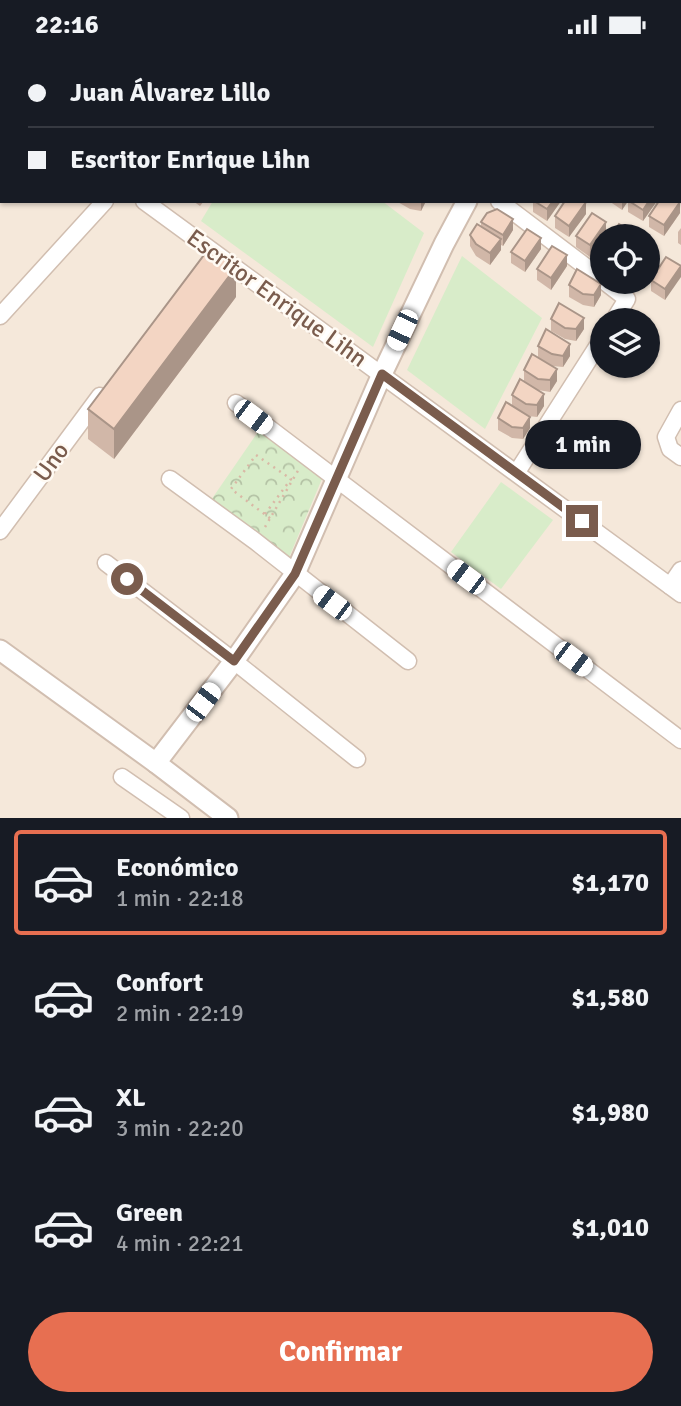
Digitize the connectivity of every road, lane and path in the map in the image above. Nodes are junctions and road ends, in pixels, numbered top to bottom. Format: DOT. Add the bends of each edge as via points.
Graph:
graph roads {
  1 [pos="103,203"];
  2 [pos="147,203"];
  3 [pos="466,203"];
  4 [pos="502,203"];
  5 [pos="590,270"];
  6 [pos="621,294"];
  7 [pos="622,308"];
  8 [pos="0,316"];
  9 [pos="590,357"];
  10 [pos="382,374"];
  11 [pos="102,393"];
  12 [pos="236,403"];
  13 [pos="681,410"];
  14 [pos="306,456"];
  15 [pos="681,457"];
  16 [pos="517,472"];
  17 [pos="170,479"];
  18 [pos="336,479"];
  19 [pos="265,514"];
  20 [pos="271,519"];
  21 [pos="0,531"];
  22 [pos="255,541"];
  23 [pos="106,562"];
  24 [pos="681,570"];
  25 [pos="295,574"];
  26 [pos="675,590"];
  27 [pos="0,650"];
  28 [pos="234,661"];
  29 [pos="408,661"];
  30 [pos="681,740"];
  31 [pos="357,759"];
  32 [pos="156,763"];
  33 [pos="122,777"];
  34 [pos="181,818"];
  35 [pos="228,818"];
  1 -- 8 [label="street"];
  2 -- 10 [label="street, Escritor Enrique Lihn"];
  3 -- 10 [label="street"];
  4 -- 5 [label="street"];
  6 -- 7 [label="street" via="628,299"];
  9 -- 16 [label="street"];
  10 -- 16 [label="street, Escritor Enrique Lihn"];
  10 -- 18 [label="street"];
  11 -- 21 [label="street, Uno"];
  12 -- 14 [label="street"];
  13 -- 15 [label="street" via="666,437 670,449"];
  14 -- 18 [label="street"];
  14 -- 20 [label="path"];
  16 -- 26 [label="street, Escritor Enrique Lihn"];
  17 -- 22 [label="street"];
  18 -- 25 [label="street"];
  18 -- 30 [label="street"];
  19 -- 19 [label="path" via="231,489 256,455 291,479"];
  19 -- 20 [label="path"];
  20 -- 22 [label="path"];
  22 -- 25 [label="street"];
  23 -- 28 [label="street"];
  24 -- 26 [label="street"];
  25 -- 28 [label="street"];
  25 -- 29 [label="street"];
  27 -- 32 [label="street"];
  28 -- 31 [label="street"];
  28 -- 32 [label="street"];
  32 -- 35 [label="street"];
  33 -- 34 [label="street"];
}
